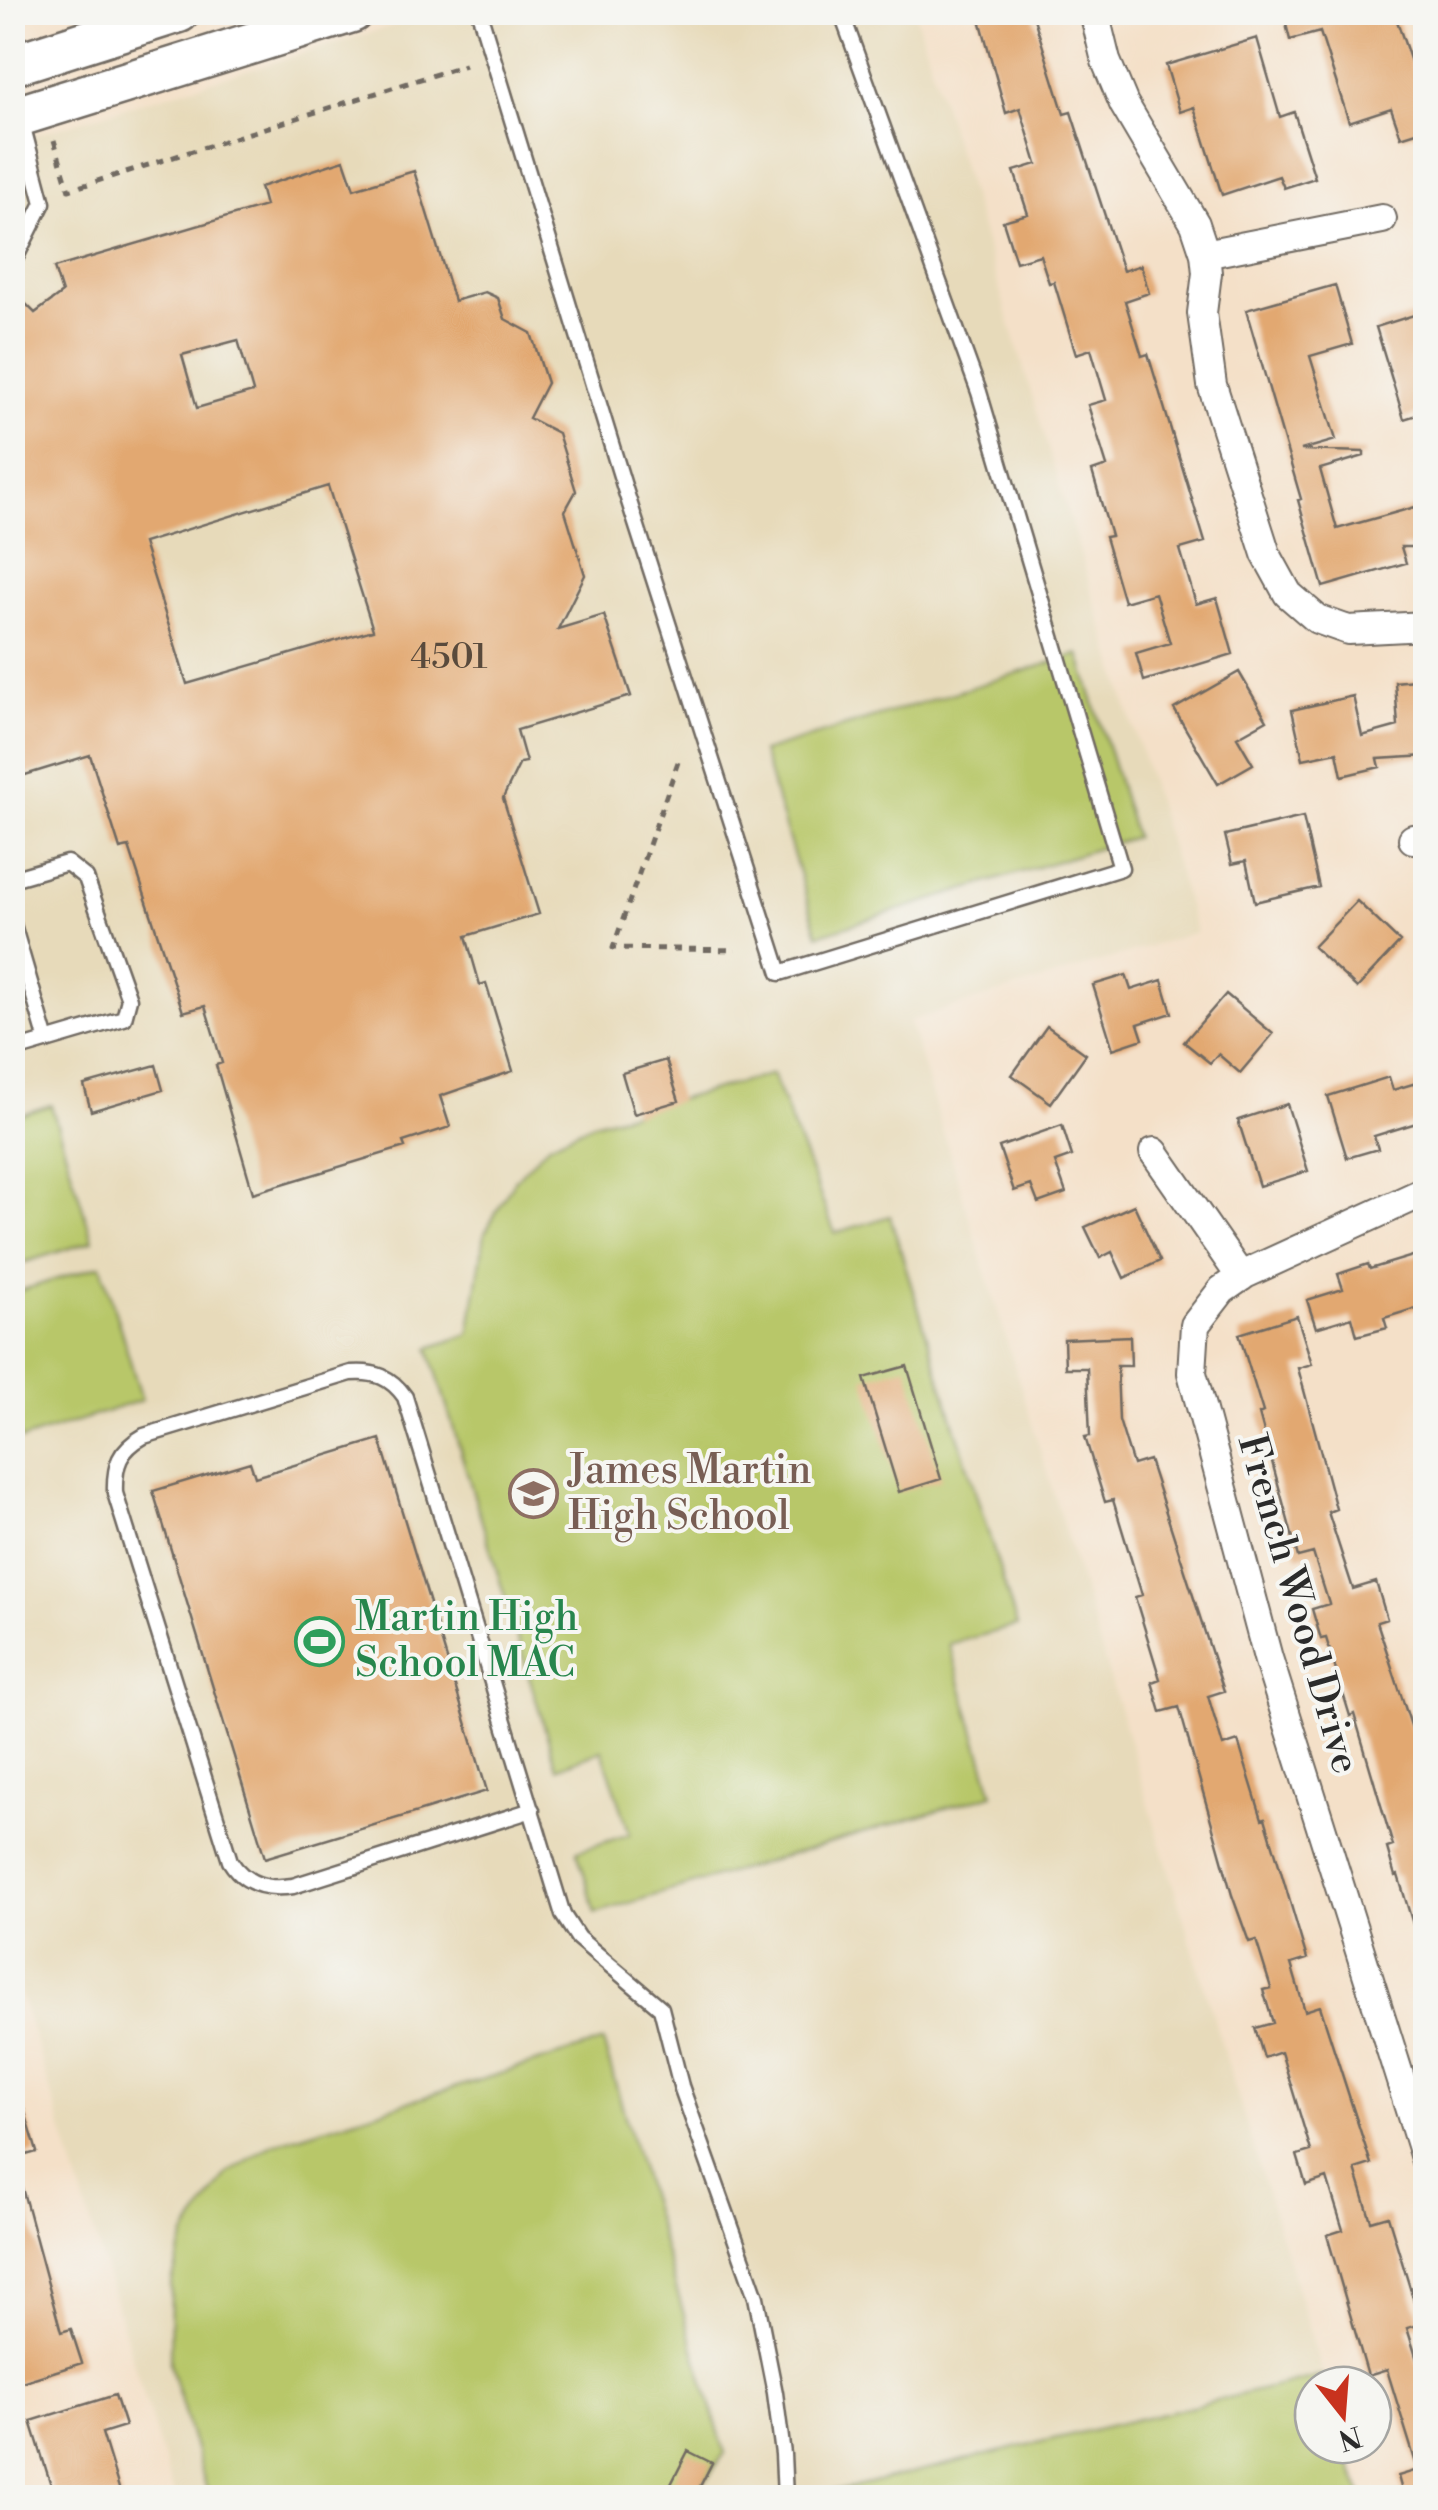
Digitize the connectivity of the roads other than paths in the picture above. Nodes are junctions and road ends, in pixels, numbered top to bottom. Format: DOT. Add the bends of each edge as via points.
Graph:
graph roads {
  1 [pos="179,12"];
  2 [pos="352,12"];
  3 [pos="479,12"];
  4 [pos="841,12"];
  5 [pos="1094,12"];
  6 [pos="12,66"];
  7 [pos="24,118"];
  8 [pos="1382,219"];
  9 [pos="1205,254"];
  10 [pos="12,265"];
  11 [pos="1426,626"];
  12 [pos="12,884"];
  13 [pos="12,921"];
  14 [pos="46,1041"];
  15 [pos="12,1051"];
  16 [pos="1154,1152"];
  17 [pos="1426,1192"];
  18 [pos="1241,1276"];
  19 [pos="532,1810"];
  20 [pos="1426,2160"];
  21 [pos="785,2498"];
  1 -- 6 [label="main road"];
  2 -- 7 [label="main road"];
  3 -- 4 [label="lane" via="780,973 1122,868 979,392"];
  5 -- 9 [label="street" via="1124,104"];
  7 -- 10 [label="lane" via="43,203"];
  8 -- 9 [label="street"];
  9 -- 11 [label="street" via="1202,313 1212,385 1266,554 1288,594 1317,619 1348,630"];
  12 -- 14 [label="lane" via="67,863 86,878 129,999 124,1018"];
  13 -- 14 [label="lane"];
  14 -- 15 [label="lane"];
  16 -- 18 [label="street"];
  17 -- 18 [label="street, French Wood Drive"];
  18 -- 20 [label="street, French Wood Drive" via="1194,1325 1192,1373 1268,1658"];
  19 -- 19 [label="lane" via="395,1382 350,1374 144,1436 121,1454 116,1494 236,1872 273,1889 293,1886"];
  19 -- 21 [label="lane" via="564,1915 578,1938 661,2008 756,2297 778,2408"];
}
